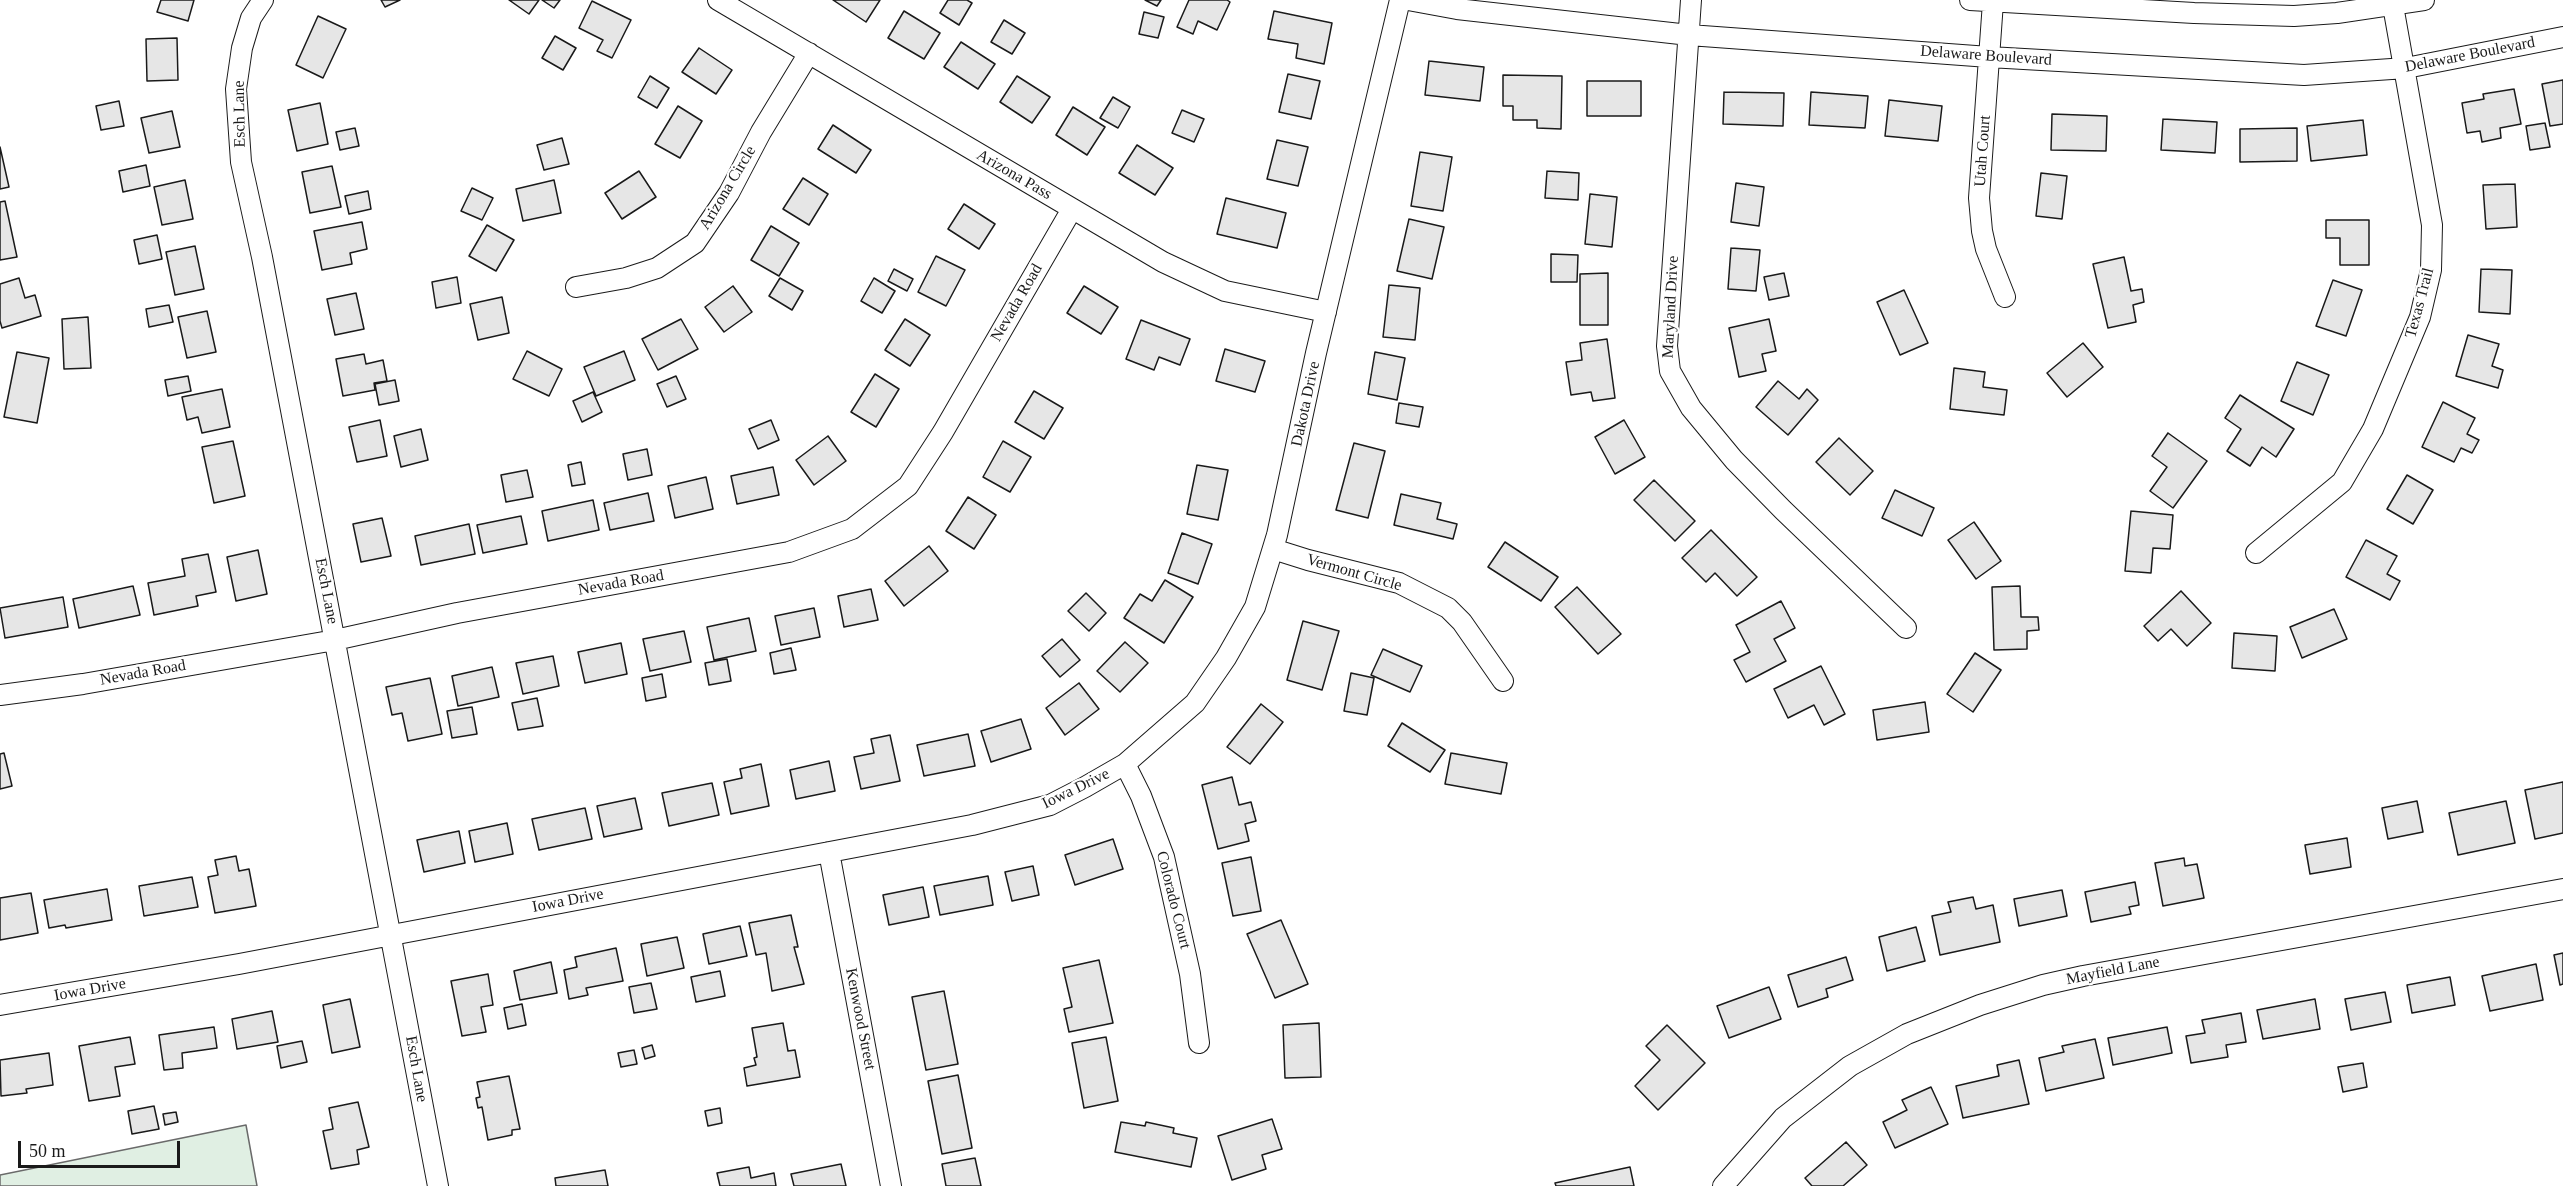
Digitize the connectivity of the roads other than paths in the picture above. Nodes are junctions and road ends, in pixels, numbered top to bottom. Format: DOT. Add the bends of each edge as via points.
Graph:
graph roads {
  1 [pos="263,0"];
  2 [pos="718,0"];
  3 [pos="1400,0"];
  4 [pos="1408,0"];
  5 [pos="1691,0"];
  6 [pos="1970,0"];
  7 [pos="2424,0"];
  8 [pos="1993,2"];
  9 [pos="2393,3"];
  10 [pos="1689,35"];
  11 [pos="2563,37"];
  12 [pos="809,53"];
  13 [pos="1989,57"];
  14 [pos="2406,68"];
  15 [pos="1072,209"];
  16 [pos="576,287"];
  17 [pos="2005,297"];
  18 [pos="1326,312"];
  19 [pos="1273,549"];
  20 [pos="2256,554"];
  21 [pos="1906,628"];
  22 [pos="335,640"];
  23 [pos="1503,681"];
  24 [pos="0,695"];
  25 [pos="1125,764"];
  26 [pos="829,852"];
  27 [pos="2563,889"];
  28 [pos="392,935"];
  29 [pos="0,1005"];
  30 [pos="1199,1044"];
  31 [pos="438,1186"];
  32 [pos="891,1186"];
  33 [pos="1724,1186"];
  1 -- 22 [label="street, Esch Lane" via="251,18 236,89 241,162"];
  2 -- 12 [label="street, Arizona Pass"];
  3 -- 18 [label="street, Dakota Drive"];
  4 -- 10 [label="street, Delaware Boulevard"];
  5 -- 10 [label="street, Maryland Drive"];
  6 -- 8 [label="street"];
  7 -- 9 [label="street"];
  8 -- 9 [label="street" via="2294,16"];
  8 -- 13 [label="street, Utah Court"];
  9 -- 14 [label="street, Texas Trail"];
  10 -- 13 [label="street, Delaware Boulevard"];
  10 -- 21 [label="street, Maryland Drive" via="1667,346 1670,371 1691,408 1734,460"];
  11 -- 14 [label="street, Delaware Boulevard"];
  12 -- 15 [label="street, Arizona Pass"];
  12 -- 16 [label="street, Arizona Circle" via="729,193 695,243 657,268"];
  13 -- 14 [label="street, Delaware Boulevard" via="2304,75"];
  13 -- 17 [label="street, Utah Court" via="1979,198 1986,249"];
  14 -- 20 [label="street, Texas Trail" via="2432,225 2431,270 2420,317 2373,429 2342,482"];
  15 -- 18 [label="street, Arizona Pass" via="1163,262 1225,291"];
  15 -- 22 [label="street, Nevada Road" via="908,486 852,529 789,552 457,613"];
  18 -- 19 [label="street, Dakota Drive"];
  19 -- 23 [label="street, Vermont Circle" via="1399,583 1448,608"];
  19 -- 25 [label="street, Dakota Drive" via="1256,607 1220,667 1195,703"];
  22 -- 24 [label="street, Nevada Road"];
  22 -- 28 [label="street, Esch Lane"];
  25 -- 26 [label="street, Iowa Drive" via="1050,805 972,825"];
  25 -- 30 [label="street, Colorado Court" via="1164,857 1190,974"];
  26 -- 28 [label="street, Iowa Drive"];
  26 -- 32 [label="street, Kenwood Street"];
  27 -- 33 [label="street, Mayfield Lane" via="2083,976 1980,1005 1908,1034 1850,1066 1783,1118"];
  28 -- 29 [label="street, Iowa Drive"];
  28 -- 31 [label="street, Esch Lane"];
}
